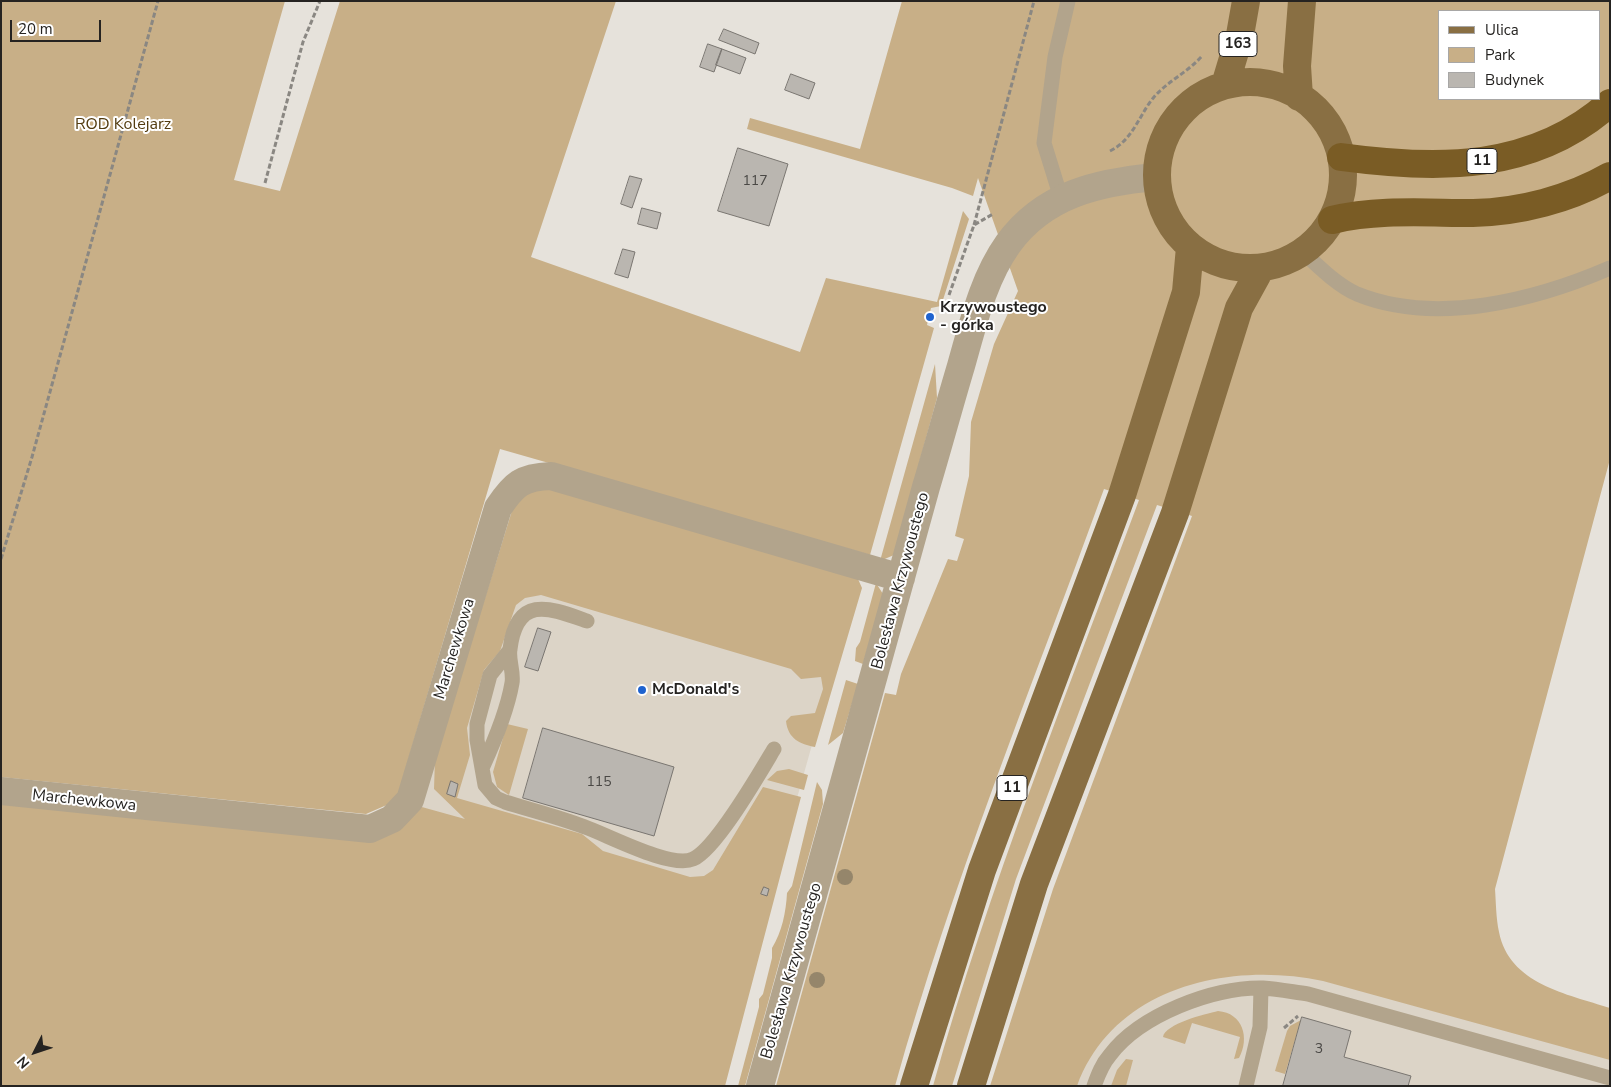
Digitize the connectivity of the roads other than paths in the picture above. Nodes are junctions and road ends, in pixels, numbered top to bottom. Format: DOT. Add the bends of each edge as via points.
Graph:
graph roads {
  1 [pos="1068,1"];
  2 [pos="1246,1"];
  3 [pos="1302,1"];
  4 [pos="1225,85"];
  5 [pos="1299,96"];
  6 [pos="1610,102"];
  7 [pos="1341,157"];
  8 [pos="1610,176"];
  9 [pos="1156,177"];
  10 [pos="1061,198"];
  11 [pos="1332,220"];
  12 [pos="1190,247"];
  13 [pos="1303,252"];
  14 [pos="1261,268"];
  15 [pos="1610,268"];
  16 [pos="901,578"];
  17 [pos="587,621"];
  18 [pos="510,650"];
  19 [pos="774,750"];
  20 [pos="483,766"];
  21 [pos="1,791"];
  22 [pos="1261,988"];
  23 [pos="1610,1078"];
  24 [pos="760,1086"];
  25 [pos="914,1086"];
  26 [pos="971,1086"];
  27 [pos="1094,1086"];
  28 [pos="1246,1086"];
  1 -- 10 [label="lane" via="1055,57 1044,143"];
  2 -- 4 [label="main road, 163"];
  3 -- 5 [label="main road" via="1296,66"];
  4 -- 5 [label="main road" via="1264,83"];
  4 -- 9 [label="main road" via="1192,102 1175,120 1163,141"];
  5 -- 7 [label="main road" via="1323,118"];
  6 -- 7 [label="highway, 11" via="1582,124 1547,143 1486,161 1435,165"];
  7 -- 11 [label="main road" via="1342,186"];
  8 -- 11 [label="highway" via="1562,196 1517,208 1474,213 1386,211"];
  9 -- 10 [label="street, Bolesława Krzywoustego" via="1088,187"];
  9 -- 12 [label="main road" via="1163,210 1174,230"];
  10 -- 16 [label="street, Bolesława Krzywoustego" via="1038,212 1009,243 981,297"];
  11 -- 13 [label="main road"];
  12 -- 14 [label="main road" via="1222,264"];
  12 -- 25 [label="main road, 11" via="1186,292 1122,495 982,870"];
  13 -- 14 [label="main road" via="1277,265"];
  13 -- 15 [label="lane" via="1324,272 1355,293 1380,302 1435,308 1528,298"];
  14 -- 26 [label="main road" via="1239,308 1174,513 1034,884"];
  16 -- 21 [label="street, Marchewkowa" via="551,476 531,477 511,488 498,508 410,800 392,819 370,829"];
  16 -- 24 [label="street, Bolesława Krzywoustego"];
  17 -- 18 [label="lane" via="545,607 532,610 521,619"];
  18 -- 20 [label="lane" via="512,682 498,734"];
  18 -- 20 [label="lane" via="490,675 477,724"];
  19 -- 20 [label="lane" via="720,832 694,859 683,862 633,848 585,827 496,798 485,785"];
  22 -- 23 [label="lane" via="1308,994"];
  22 -- 27 [label="lane" via="1188,1003 1141,1026 1110,1055"];
  22 -- 28 [label="lane" via="1260,1027"];
}
